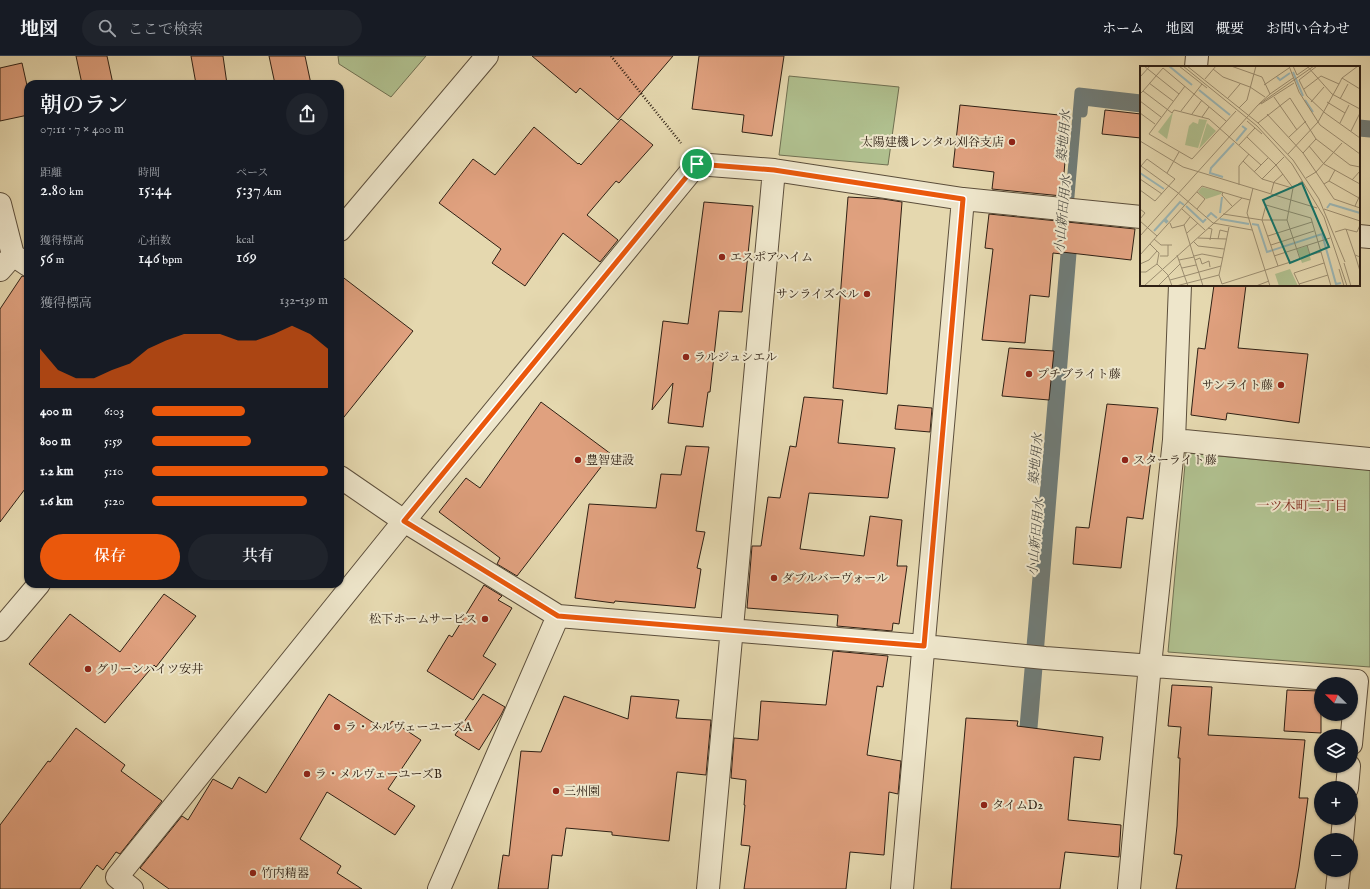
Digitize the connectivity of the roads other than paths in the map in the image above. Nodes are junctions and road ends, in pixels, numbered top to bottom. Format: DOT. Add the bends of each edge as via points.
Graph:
graph roads {
  1 [pos="487,56"];
  2 [pos="1197,56"];
  3 [pos="1196,66"];
  4 [pos="774,170"];
  5 [pos="963,199"];
  6 [pos="0,204"];
  7 [pos="1140,217"];
  8 [pos="344,225"];
  9 [pos="1360,236"];
  10 [pos="1370,237"];
  11 [pos="10,262"];
  12 [pos="1180,286"];
  13 [pos="1174,440"];
  14 [pos="1370,459"];
  15 [pos="344,481"];
  16 [pos="404,521"];
  17 [pos="36,588"];
  18 [pos="558,616"];
  19 [pos="0,630"];
  20 [pos="732,631"];
  21 [pos="924,646"];
  22 [pos="1150,665"];
  23 [pos="1352,729"];
  24 [pos="1338,877"];
  25 [pos="132,889"];
  26 [pos="439,889"];
  27 [pos="708,889"];
  28 [pos="902,889"];
  29 [pos="1129,889"];
  30 [pos="1337,889"];
  1 -- 8 [label="street"];
  2 -- 3 [label="street"];
  4 -- 5 [label="street"];
  4 -- 16 [label="street" via="697,164"];
  4 -- 20 [label="street"];
  5 -- 7 [label="street"];
  5 -- 21 [label="street"];
  6 -- 11 [label="street"];
  9 -- 10 [label="street"];
  12 -- 13 [label="street"];
  13 -- 14 [label="street"];
  13 -- 22 [label="street"];
  15 -- 16 [label="street"];
  16 -- 18 [label="street"];
  16 -- 25 [label="street" via="117,877"];
  17 -- 19 [label="street"];
  18 -- 20 [label="street"];
  18 -- 26 [label="street"];
  20 -- 21 [label="street"];
  20 -- 27 [label="street"];
  21 -- 22 [label="street"];
  21 -- 28 [label="street"];
  22 -- 23 [label="street" via="1357,681"];
  22 -- 29 [label="street"];
  24 -- 30 [label="street"];
}
